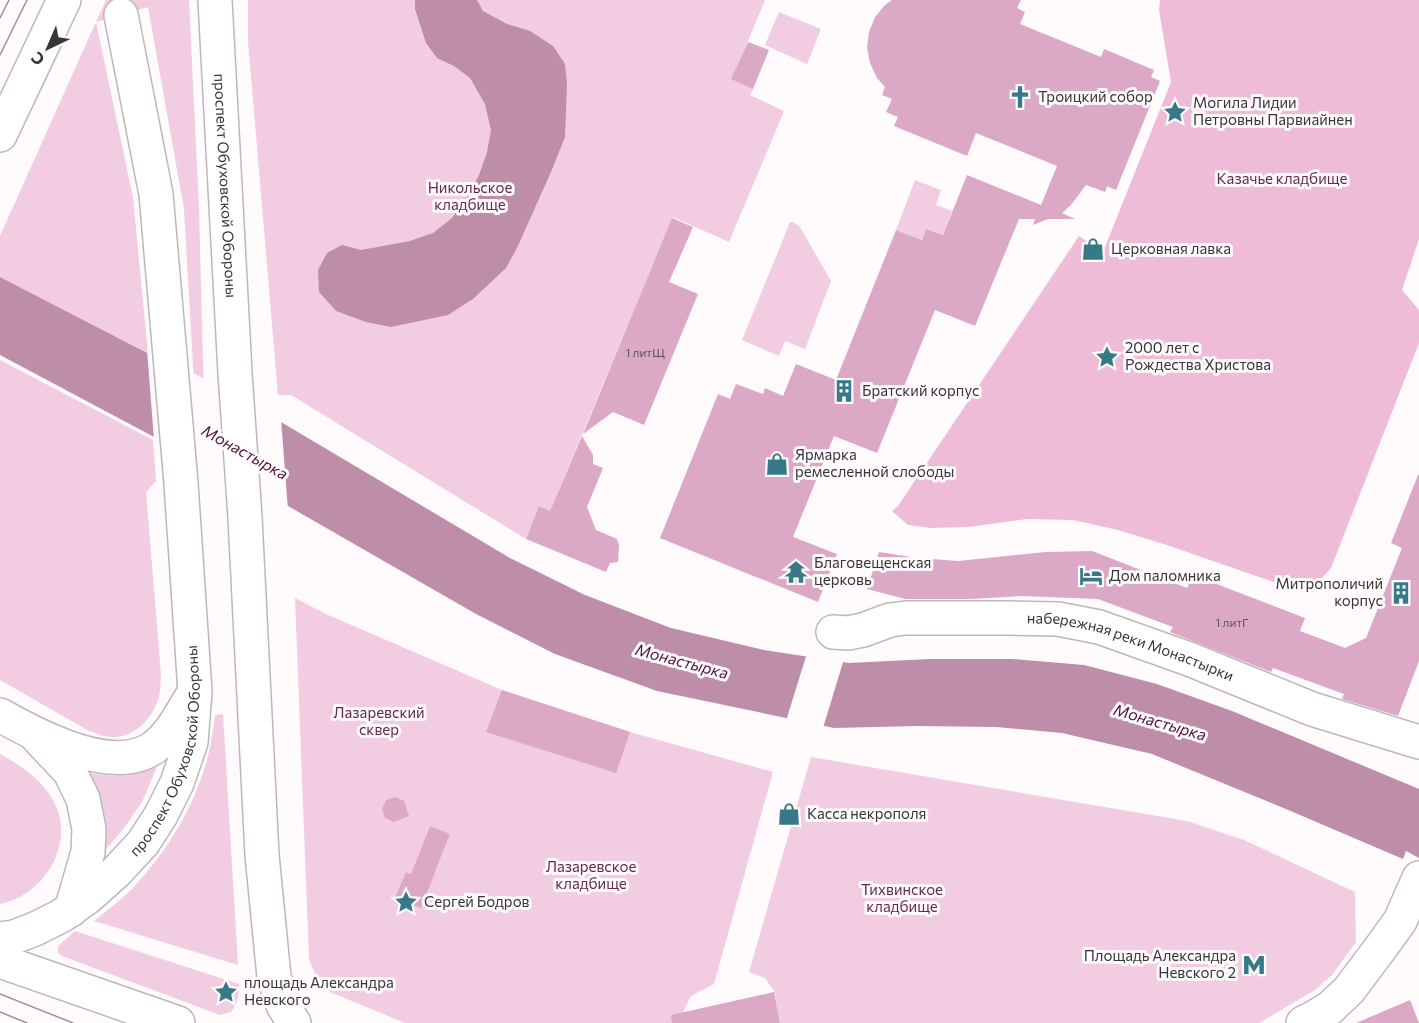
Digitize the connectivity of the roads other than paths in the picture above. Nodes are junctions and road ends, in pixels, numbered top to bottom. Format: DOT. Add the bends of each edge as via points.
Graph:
graph roads {
  1 [pos="64,0"];
  2 [pos="215,0"];
  3 [pos="121,15"];
  4 [pos="0,135"];
  5 [pos="833,632"];
  6 [pos="195,692"];
  7 [pos="0,715"];
  8 [pos="35,735"];
  9 [pos="1419,742"];
  10 [pos="1417,884"];
  11 [pos="71,910"];
  12 [pos="0,939"];
  13 [pos="0,961"];
  14 [pos="178,1023"];
  15 [pos="294,1023"];
  16 [pos="1303,1023"];
  1 -- 4 [label="main road"];
  2 -- 15 [label="main road, проспект Обуховской Обороны" via="263,866 274,977"];
  3 -- 6 [label="main road, проспект Обуховской Обороны" via="156,194"];
  5 -- 9 [label="main road, набережная реки Монастырки" via="855,632 906,618 1058,620 1099,627 1312,709"];
  6 -- 8 [label="main road" via="164,738 134,756 102,757"];
  6 -- 11 [label="main road, проспект Обуховской Обороны" via="190,742 177,783 161,815 143,843 116,872"];
  7 -- 8 [label="main road"];
  8 -- 11 [label="main road" via="70,772 86,814 88,852"];
  10 -- 16 [label="main road" via="1400,921 1349,990 1330,1008"];
  11 -- 12 [label="main road, проспект Обуховской Обороны" via="36,929"];
  13 -- 14 [label="main road"];
}
